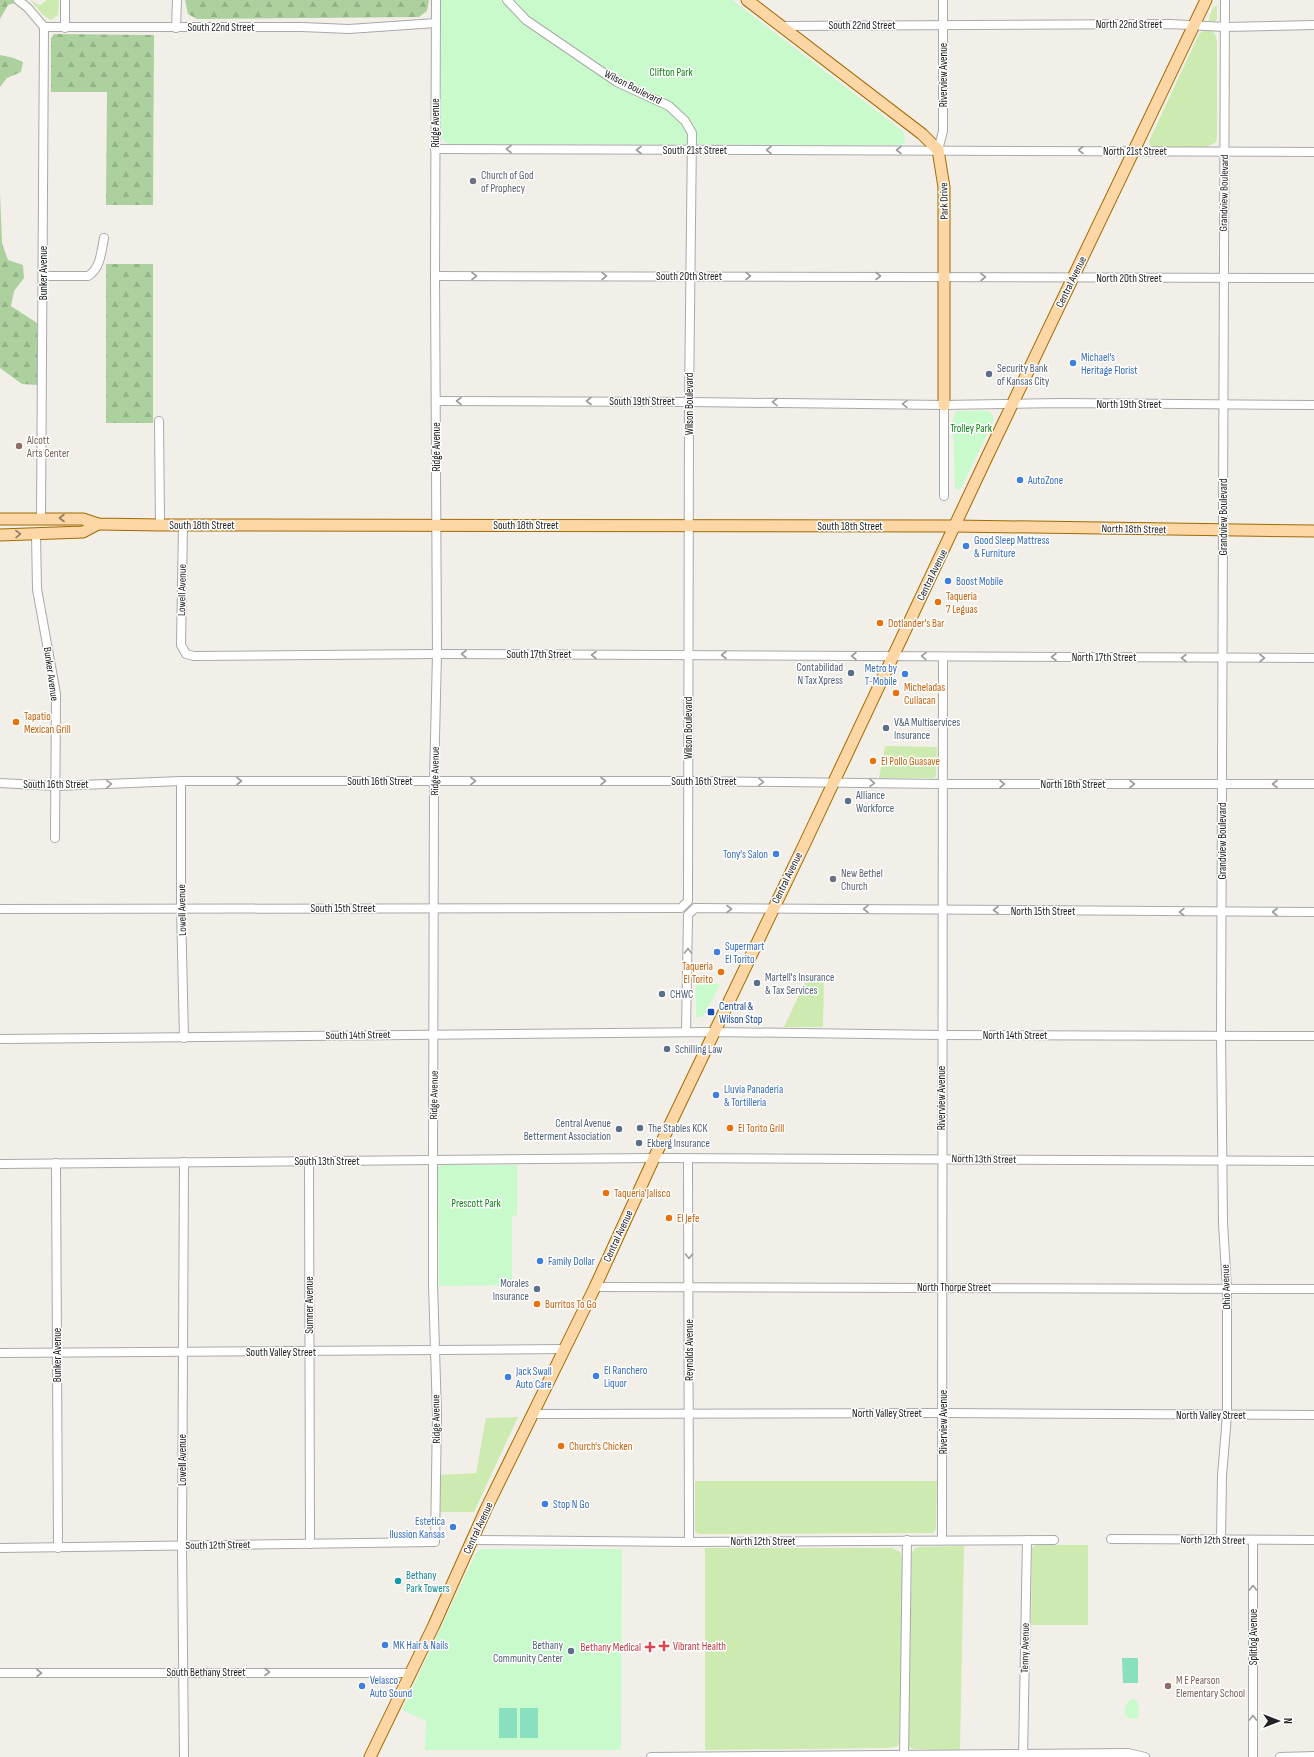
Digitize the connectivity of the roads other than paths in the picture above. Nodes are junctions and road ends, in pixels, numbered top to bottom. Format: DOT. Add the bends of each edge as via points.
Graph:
graph roads {
  1 [pos="18,0"];
  2 [pos="65,0"];
  3 [pos="177,0"];
  4 [pos="436,0"];
  5 [pos="507,0"];
  6 [pos="747,0"];
  7 [pos="943,0"];
  8 [pos="1206,0"];
  9 [pos="1225,0"];
  10 [pos="436,23"];
  11 [pos="943,25"];
  12 [pos="1195,25"];
  13 [pos="780,26"];
  14 [pos="1314,26"];
  15 [pos="44,27"];
  16 [pos="1225,27"];
  17 [pos="65,28"];
  18 [pos="176,28"];
  19 [pos="435,149"];
  20 [pos="692,150"];
  21 [pos="938,150"];
  22 [pos="956,150"];
  23 [pos="1134,151"];
  24 [pos="1224,151"];
  25 [pos="1314,152"];
  26 [pos="104,238"];
  27 [pos="43,276"];
  28 [pos="435,276"];
  29 [pos="690,276"];
  30 [pos="944,276"];
  31 [pos="1074,277"];
  32 [pos="1223,278"];
  33 [pos="1314,278"];
  34 [pos="436,401"];
  35 [pos="689,402"];
  36 [pos="1012,404"];
  37 [pos="1223,404"];
  38 [pos="1314,404"];
  39 [pos="944,405"];
  40 [pos="158,421"];
  41 [pos="944,496"];
  42 [pos="41,518"];
  43 [pos="0,519"];
  44 [pos="98,524"];
  45 [pos="183,524"];
  46 [pos="436,524"];
  47 [pos="160,525"];
  48 [pos="689,526"];
  49 [pos="954,526"];
  50 [pos="1223,530"];
  51 [pos="1314,531"];
  52 [pos="36,534"];
  53 [pos="0,535"];
  54 [pos="186,654"];
  55 [pos="437,654"];
  56 [pos="688,655"];
  57 [pos="893,655"];
  58 [pos="943,657"];
  59 [pos="1223,658"];
  60 [pos="1314,658"];
  61 [pos="181,781"];
  62 [pos="434,781"];
  63 [pos="688,781"];
  64 [pos="833,782"];
  65 [pos="0,783"];
  66 [pos="942,784"];
  67 [pos="1223,784"];
  68 [pos="1314,784"];
  69 [pos="56,786"];
  70 [pos="55,838"];
  71 [pos="684,905"];
  72 [pos="181,908"];
  73 [pos="435,908"];
  74 [pos="0,909"];
  75 [pos="772,909"];
  76 [pos="942,910"];
  77 [pos="1221,912"];
  78 [pos="1314,912"];
  79 [pos="686,1032"];
  80 [pos="715,1032"];
  81 [pos="435,1034"];
  82 [pos="941,1035"];
  83 [pos="1221,1035"];
  84 [pos="1314,1036"];
  85 [pos="184,1038"];
  86 [pos="0,1039"];
  87 [pos="654,1158"];
  88 [pos="688,1158"];
  89 [pos="941,1159"];
  90 [pos="433,1160"];
  91 [pos="1314,1161"];
  92 [pos="184,1162"];
  93 [pos="309,1162"];
  94 [pos="1223,1162"];
  95 [pos="56,1163"];
  96 [pos="0,1164"];
  97 [pos="943,1286"];
  98 [pos="595,1287"];
  99 [pos="689,1287"];
  100 [pos="1314,1288"];
  101 [pos="1227,1289"];
  102 [pos="563,1349"];
  103 [pos="434,1350"];
  104 [pos="309,1352"];
  105 [pos="0,1353"];
  106 [pos="57,1353"];
  107 [pos="182,1353"];
  108 [pos="943,1413"];
  109 [pos="532,1414"];
  110 [pos="689,1414"];
  111 [pos="1227,1415"];
  112 [pos="1314,1415"];
  113 [pos="1111,1539"];
  114 [pos="471,1540"];
  115 [pos="907,1540"];
  116 [pos="942,1540"];
  117 [pos="1027,1540"];
  118 [pos="1054,1540"];
  119 [pos="1221,1540"];
  120 [pos="1254,1540"];
  121 [pos="1314,1540"];
  122 [pos="435,1542"];
  123 [pos="689,1542"];
  124 [pos="310,1544"];
  125 [pos="182,1545"];
  126 [pos="0,1548"];
  127 [pos="58,1548"];
  128 [pos="183,1672"];
  129 [pos="0,1673"];
  130 [pos="411,1673"];
  131 [pos="1023,1755"];
  132 [pos="795,1756"];
  133 [pos="904,1756"];
  134 [pos="1314,1756"];
  135 [pos="184,1757"];
  136 [pos="370,1757"];
  137 [pos="651,1757"];
  138 [pos="687,1757"];
  139 [pos="1143,1757"];
  140 [pos="1253,1757"];
  141 [pos="1280,1757"];
  1 -- 15 [label="street"];
  2 -- 17 [label="street"];
  3 -- 18 [label="street"];
  4 -- 10 [label="street, Ridge Avenue"];
  5 -- 20 [label="street, Wilson Boulevard" via="526,20 617,82 668,106 685,121 692,133"];
  6 -- 13 [label="main road"];
  7 -- 11 [label="street, Riverview Avenue"];
  8 -- 12 [label="main road, Central Avenue"];
  9 -- 16 [label="street, Grandview Boulevard"];
  10 -- 18 [label="street, South 22nd Street" via="349,29"];
  10 -- 19 [label="street, Ridge Avenue"];
  11 -- 12 [label="street, North 22nd Street"];
  11 -- 13 [label="street, South 22nd Street"];
  11 -- 21 [label="street, Riverview Avenue" via="943,131"];
  12 -- 16 [label="street, North 22nd Street"];
  12 -- 23 [label="main road, Central Avenue"];
  13 -- 21 [label="main road" via="922,134"];
  14 -- 16 [label="street, North 22nd Street"];
  15 -- 17 [label="street, South 22nd Street"];
  15 -- 27 [label="street, Bunker Avenue"];
  16 -- 24 [label="street, Grandview Boulevard"];
  17 -- 18 [label="street, South 22nd Street"];
  20 -- 19 [label="street, South 21st Street, one-way"];
  19 -- 28 [label="street, Ridge Avenue"];
  21 -- 20 [label="street, South 21st Street, one-way"];
  20 -- 29 [label="street, Wilson Boulevard"];
  21 -- 22 [label="street, South 21st Street"];
  21 -- 30 [label="main road, Park Drive" via="944,187"];
  23 -- 22 [label="street, North 21st Street, one-way"];
  23 -- 24 [label="street, North 21st Street"];
  23 -- 31 [label="main road, Central Avenue"];
  24 -- 25 [label="street, North 21st Street"];
  24 -- 32 [label="street, Grandview Boulevard"];
  26 -- 27 [label="street" via="95,272 88,276"];
  27 -- 42 [label="street, Bunker Avenue"];
  28 -- 29 [label="street, South 20th Street, one-way"];
  28 -- 34 [label="street, Ridge Avenue"];
  29 -- 30 [label="street, South 20th Street, one-way"];
  29 -- 35 [label="street, Wilson Boulevard"];
  30 -- 31 [label="street, North 20th Street, one-way"];
  30 -- 39 [label="main road, Park Drive"];
  31 -- 32 [label="street, North 20th Street"];
  31 -- 36 [label="main road, Central Avenue"];
  32 -- 33 [label="street, North 20th Street"];
  32 -- 37 [label="street, Grandview Boulevard"];
  35 -- 34 [label="street, South 19th Street, one-way"];
  34 -- 46 [label="street, Ridge Avenue"];
  39 -- 35 [label="street, South 19th Street, one-way"];
  35 -- 48 [label="street, Wilson Boulevard"];
  36 -- 37 [label="street, North 19th Street"];
  36 -- 39 [label="street, North 19th Street"];
  36 -- 49 [label="main road, Central Avenue"];
  37 -- 38 [label="street, North 19th Street"];
  37 -- 50 [label="street, Grandview Boulevard"];
  39 -- 41 [label="street, Park Drive"];
  40 -- 47 [label="street"];
  42 -- 43 [label="main road, South 18th Street"];
  44 -- 42 [label="main road, South 18th Street, one-way" via="83,518"];
  44 -- 47 [label="main road, South 18th Street"];
  44 -- 52 [label="main road, South 18th Street" via="83,532"];
  45 -- 46 [label="main road, South 18th Street"];
  45 -- 47 [label="main road, South 18th Street"];
  45 -- 54 [label="street, Lowell Avenue" via="182,645"];
  46 -- 48 [label="main road, South 18th Street"];
  46 -- 55 [label="street, Ridge Avenue"];
  48 -- 49 [label="main road, South 18th Street"];
  48 -- 56 [label="street, Wilson Boulevard"];
  49 -- 50 [label="main road, North 18th Street"];
  49 -- 57 [label="main road, Central Avenue"];
  50 -- 51 [label="main road, North 18th Street"];
  50 -- 59 [label="street, Grandview Boulevard"];
  53 -- 52 [label="main road, South 18th Street, one-way"];
  52 -- 69 [label="street, Bunker Avenue" via="37,589 56,694"];
  54 -- 55 [label="street, South 17th Street"];
  56 -- 55 [label="street, South 17th Street, one-way"];
  55 -- 62 [label="street, Ridge Avenue"];
  57 -- 56 [label="street, South 17th Street, one-way"];
  56 -- 63 [label="street, Wilson Boulevard"];
  58 -- 57 [label="street, North 17th Street, one-way"];
  57 -- 64 [label="main road, Central Avenue"];
  59 -- 58 [label="street, North 17th Street, one-way"];
  58 -- 66 [label="street, Riverview Avenue"];
  59 -- 60 [label="street, North 17th Street, one-way"];
  59 -- 67 [label="street, Grandview Boulevard"];
  61 -- 62 [label="street, South 16th Street, one-way"];
  69 -- 61 [label="street, South 16th Street, one-way"];
  61 -- 72 [label="street, Lowell Avenue"];
  62 -- 63 [label="street, South 16th Street, one-way"];
  62 -- 73 [label="street, Ridge Avenue"];
  63 -- 64 [label="street, South 16th Street, one-way"];
  63 -- 71 [label="street, Wilson Boulevard" via="688,901"];
  64 -- 66 [label="street, North 16th Street, one-way"];
  64 -- 75 [label="main road, Central Avenue"];
  65 -- 69 [label="street, South 16th Street"];
  66 -- 67 [label="street, North 16th Street, one-way"];
  66 -- 76 [label="street, Riverview Avenue"];
  68 -- 67 [label="street, North 16th Street, one-way"];
  67 -- 77 [label="street, Grandview Boulevard"];
  69 -- 70 [label="street, Bunker Avenue"];
  71 -- 73 [label="street, South 15th Street" via="681,908"];
  72 -- 73 [label="street, South 15th Street"];
  72 -- 74 [label="street, South 15th Street"];
  72 -- 85 [label="street, Lowell Avenue"];
  73 -- 81 [label="street, Ridge Avenue"];
  76 -- 75 [label="street, North 15th Street, one-way"];
  79 -- 75 [label="street, one-way" via="688,915 695,908"];
  75 -- 80 [label="main road, Central Avenue"];
  77 -- 76 [label="street, North 15th Street, one-way"];
  76 -- 82 [label="street, Riverview Avenue"];
  78 -- 77 [label="street, North 15th Street, one-way"];
  77 -- 83 [label="street, Grandview Boulevard"];
  79 -- 80 [label="street, South 14th Street"];
  79 -- 81 [label="street, South 14th Street"];
  80 -- 82 [label="street, North 14th Street"];
  80 -- 87 [label="main road, Central Avenue"];
  81 -- 85 [label="street, South 14th Street"];
  81 -- 90 [label="street, Ridge Avenue"];
  82 -- 83 [label="street, North 14th Street"];
  82 -- 89 [label="street, Riverview Avenue"];
  83 -- 84 [label="street, North 14th Street"];
  83 -- 94 [label="street, Ohio Avenue"];
  85 -- 86 [label="street, South 14th Street"];
  87 -- 88 [label="street, North 13th Street"];
  87 -- 90 [label="street, South 13th Street"];
  87 -- 98 [label="main road, Central Avenue"];
  88 -- 89 [label="street, North 13th Street"];
  88 -- 99 [label="street, Reynolds Avenue, one-way"];
  89 -- 94 [label="street, North 13th Street"];
  89 -- 97 [label="street, Riverview Avenue"];
  90 -- 93 [label="street, South 13th Street"];
  90 -- 103 [label="street, Ridge Avenue"];
  91 -- 94 [label="street, North 13th Street"];
  92 -- 93 [label="street, South 13th Street"];
  92 -- 95 [label="street, South 13th Street"];
  92 -- 107 [label="street, Lowell Avenue"];
  93 -- 104 [label="street, Sumner Avenue"];
  94 -- 101 [label="street, Ohio Avenue"];
  95 -- 96 [label="street, South 13th Street"];
  95 -- 106 [label="street, Bunker Avenue"];
  97 -- 99 [label="street, North Thorpe Street"];
  97 -- 101 [label="street, North Thorpe Street"];
  97 -- 108 [label="street, Riverview Avenue"];
  98 -- 99 [label="street, North Thorpe Street"];
  98 -- 102 [label="main road, Central Avenue"];
  99 -- 110 [label="street, Reynolds Avenue"];
  100 -- 101 [label="street, North Thorpe Street"];
  101 -- 111 [label="street, Ohio Avenue"];
  102 -- 103 [label="street, South Valley Street"];
  102 -- 109 [label="main road, Central Avenue"];
  103 -- 104 [label="street, South Valley Street"];
  103 -- 122 [label="street, Ridge Avenue" via="437,1415"];
  104 -- 107 [label="street, South Valley Street"];
  104 -- 124 [label="street, Sumner Avenue"];
  105 -- 106 [label="street, South Valley Street"];
  106 -- 107 [label="street, South Valley Street"];
  106 -- 127 [label="street, Bunker Avenue"];
  107 -- 125 [label="street, Lowell Avenue"];
  108 -- 110 [label="street, North Valley Street"];
  108 -- 111 [label="street, North Valley Street"];
  108 -- 116 [label="street, Riverview Avenue"];
  109 -- 110 [label="street, North Valley Street"];
  109 -- 114 [label="main road, Central Avenue"];
  110 -- 123 [label="street, Reynolds Avenue"];
  111 -- 112 [label="street, North Valley Street"];
  111 -- 119 [label="street, Ohio Avenue" via="1222,1476"];
  113 -- 119 [label="street, North 12th Street"];
  114 -- 123 [label="street, North 12th Street"];
  114 -- 130 [label="main road, Central Avenue"];
  115 -- 116 [label="street, North 12th Street"];
  115 -- 123 [label="street, North 12th Street"];
  115 -- 133 [label="street"];
  116 -- 117 [label="street, North 12th Street"];
  117 -- 118 [label="street, North 12th Street"];
  117 -- 131 [label="street, Tenny Avenue"];
  119 -- 120 [label="street, North 12th Street"];
  120 -- 121 [label="street, North 12th Street"];
  140 -- 120 [label="street, Splitlog Avenue, one-way"];
  122 -- 124 [label="street, South 12th Street"];
  124 -- 125 [label="street, South 12th Street"];
  125 -- 127 [label="street, South 12th Street"];
  125 -- 128 [label="street, Lowell Avenue"];
  126 -- 127 [label="street, South 12th Street"];
  129 -- 128 [label="street, South Bethany Street, one-way"];
  128 -- 130 [label="street, South Bethany Street, one-way"];
  128 -- 135 [label="street, Lowell Avenue"];
  130 -- 136 [label="main road, Central Avenue"];
  131 -- 133 [label="street"];
  131 -- 139 [label="street" via="1128,1753"];
  132 -- 133 [label="street"];
  132 -- 138 [label="street"];
  134 -- 141 [label="street"];
  137 -- 138 [label="street"];
}
